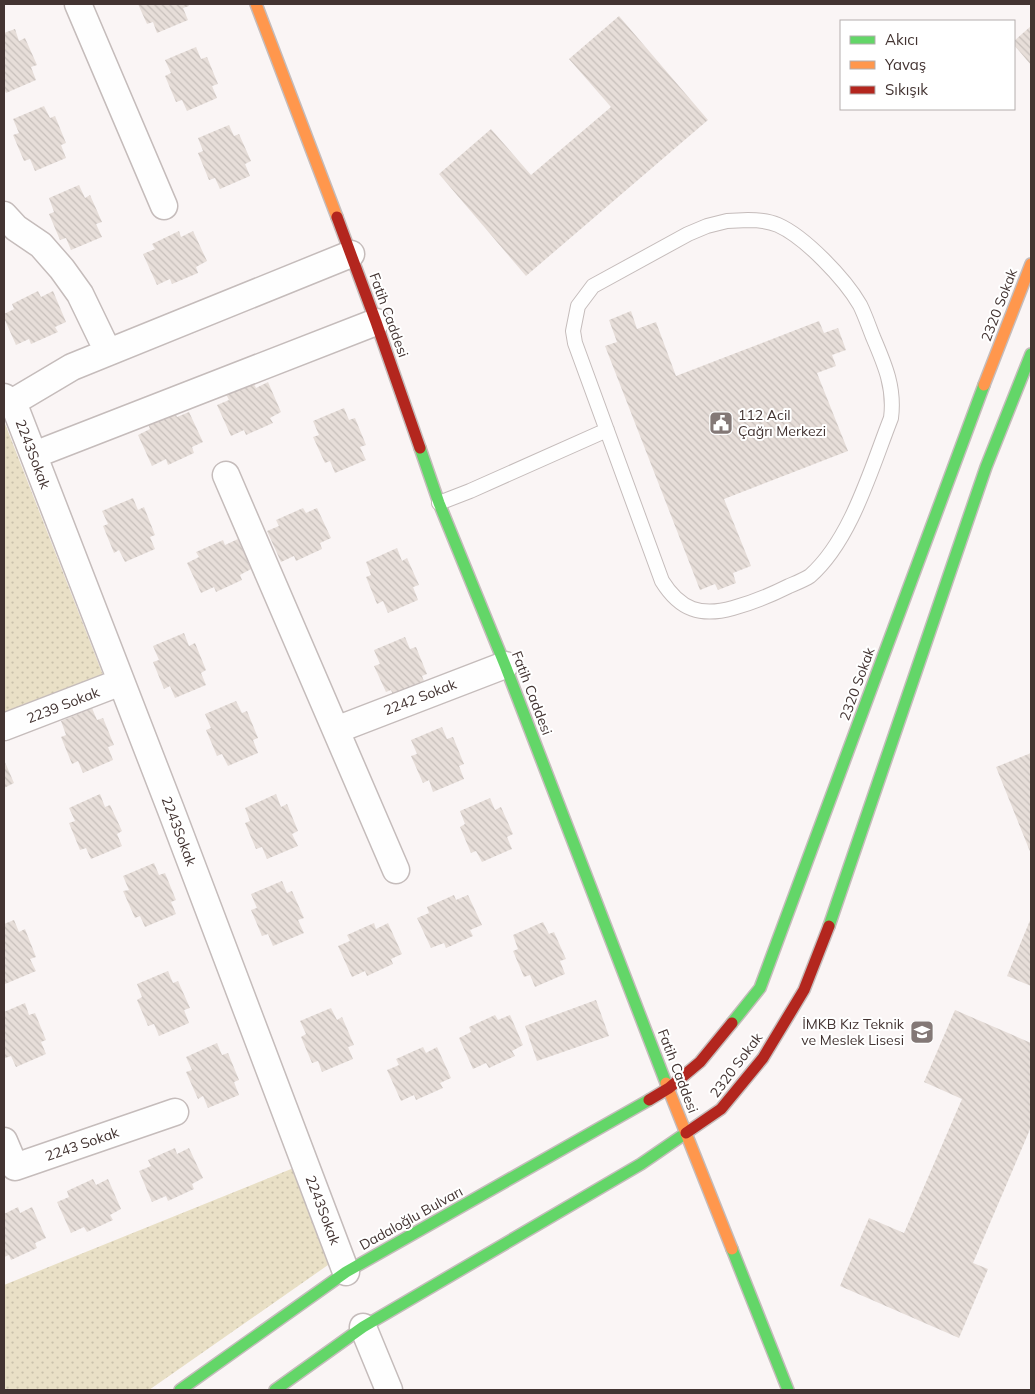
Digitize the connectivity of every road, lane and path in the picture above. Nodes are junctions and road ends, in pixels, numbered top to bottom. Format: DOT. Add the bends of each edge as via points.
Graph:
graph roads {
  1 [pos="78,4"];
  2 [pos="256,4"];
  3 [pos="164,206"];
  4 [pos="4,215"];
  5 [pos="350,254"];
  6 [pos="1031,264"];
  7 [pos="376,322"];
  8 [pos="108,352"];
  9 [pos="1031,354"];
  10 [pos="9,400"];
  11 [pos="608,430"];
  12 [pos="34,455"];
  13 [pos="226,475"];
  14 [pos="440,503"];
  15 [pos="505,665"];
  16 [pos="122,682"];
  17 [pos="4,727"];
  18 [pos="336,730"];
  19 [pos="396,870"];
  20 [pos="669,1088"];
  21 [pos="175,1112"];
  22 [pos="685,1133"];
  23 [pos="4,1141"];
  24 [pos="346,1272"];
  25 [pos="363,1326"];
  26 [pos="180,1390"];
  27 [pos="275,1390"];
  28 [pos="389,1390"];
  29 [pos="788,1390"];
  1 -- 3 [label="street"];
  2 -- 5 [label="street, Fatih Caddesi"];
  4 -- 8 [label="street" via="16,228 41,245 62,269 80,294"];
  5 -- 7 [label="street, Fatih Caddesi"];
  5 -- 8 [label="street"];
  6 -- 20 [label="street, 2320 Sokak" via="760,988 700,1062"];
  7 -- 12 [label="street"];
  7 -- 14 [label="street, Fatih Caddesi"];
  8 -- 10 [label="street"];
  9 -- 22 [label="street, 2320 Sokak" via="986,467 834,914 804,990 763,1058 721,1110"];
  10 -- 12 [label="street, 2243Sokak"];
  11 -- 11 [label="lane" via="662,581 684,605 716,613 759,601 808,577 828,555 850,522 891,418 893,395 886,368 859,305 832,270 805,242 777,224 727,221 688,234 593,286 578,306 573,331 575,343"];
  11 -- 14 [label="lane"];
  12 -- 16 [label="street, 2243Sokak"];
  13 -- 18 [label="street"];
  14 -- 15 [label="street, Fatih Caddesi"];
  15 -- 18 [label="street, 2242 Sokak"];
  15 -- 20 [label="street, Fatih Caddesi"];
  16 -- 17 [label="street, 2239 Sokak"];
  16 -- 24 [label="street, 2243Sokak"];
  18 -- 19 [label="street"];
  20 -- 22 [label="street, Fatih Caddesi"];
  20 -- 24 [label="street, Dadaloğlu Bulvarı"];
  21 -- 23 [label="street, 2243 Sokak" via="15,1167"];
  22 -- 25 [label="street" via="641,1164"];
  22 -- 29 [label="street, Fatih Caddesi"];
  24 -- 26 [label="street, Dadaloğlu Bulvarı"];
  25 -- 27 [label="street"];
  25 -- 28 [label="street"];
}
